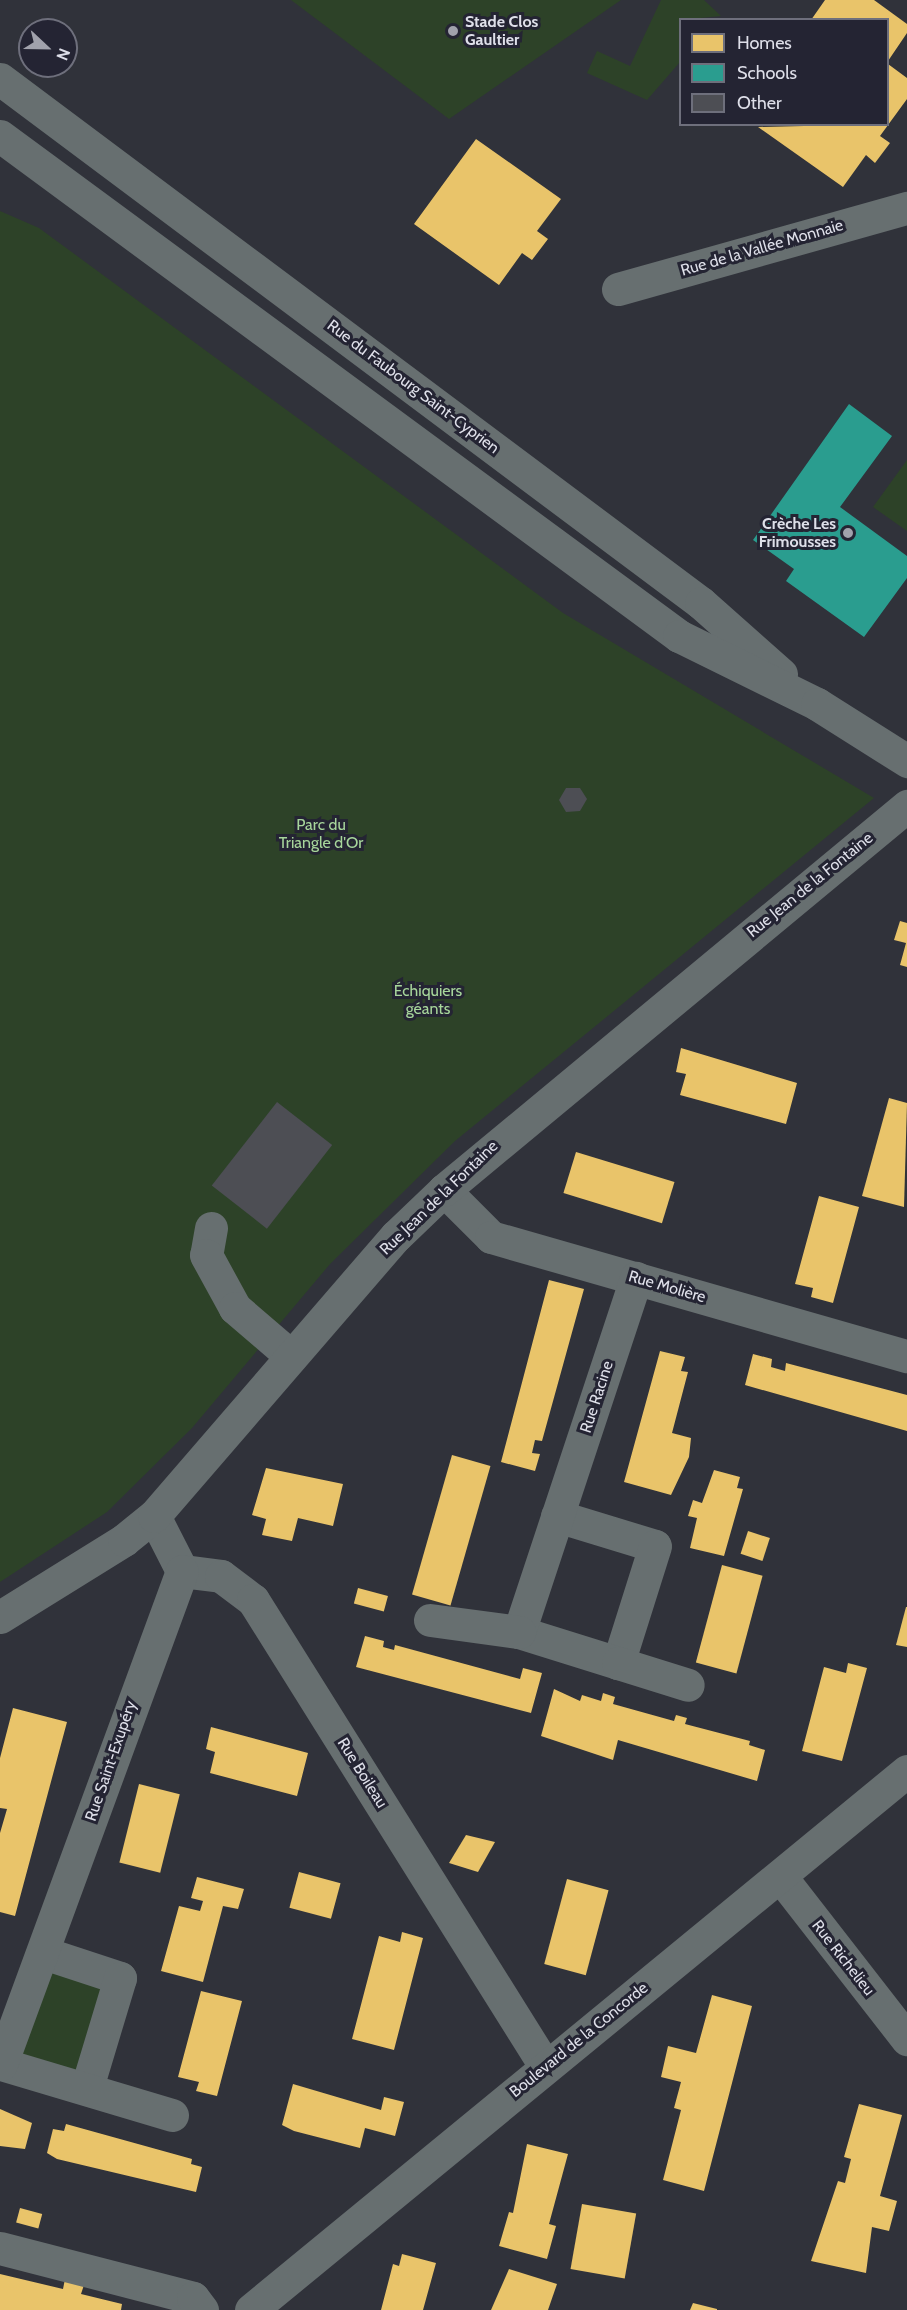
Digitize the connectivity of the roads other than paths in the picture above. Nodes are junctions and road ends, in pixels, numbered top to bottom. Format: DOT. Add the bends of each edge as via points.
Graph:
graph roads {
  1 [pos="0,79"];
  2 [pos="0,117"];
  3 [pos="55,119"];
  4 [pos="0,136"];
  5 [pos="907,207"];
  6 [pos="618,289"];
  7 [pos="817,705"];
  8 [pos="907,761"];
  9 [pos="907,806"];
  10 [pos="444,1190"];
  11 [pos="211,1228"];
  12 [pos="636,1278"];
  13 [pos="291,1356"];
  14 [pos="907,1356"];
  15 [pos="154,1516"];
  16 [pos="557,1516"];
  17 [pos="182,1571"];
  18 [pos="0,1617"];
  19 [pos="430,1620"];
  20 [pos="519,1632"];
  21 [pos="618,1663"];
  22 [pos="688,1685"];
  23 [pos="907,1772"];
  24 [pos="780,1876"];
  25 [pos="44,1953"];
  26 [pos="907,2038"];
  27 [pos="0,2064"];
  28 [pos="545,2066"];
  29 [pos="87,2087"];
  30 [pos="172,2115"];
  31 [pos="0,2248"];
  32 [pos="201,2310"];
  33 [pos="251,2310"];
  1 -- 3 [label="street, Rue du Faubourg Saint-Cyprien"];
  2 -- 3 [label="street" via="31,131"];
  3 -- 7 [label="street, Rue du Faubourg Saint-Cyprien" via="702,603"];
  4 -- 7 [label="street, Rue du Faubourg Saint-Cyprien" via="679,636"];
  5 -- 6 [label="street, Rue de la Vallée Monnaie"];
  7 -- 8 [label="street, Rue du Faubourg Saint-Cyprien"];
  9 -- 10 [label="street, Rue Jean de la Fontaine"];
  10 -- 12 [label="street, Rue Molière" via="491,1237"];
  10 -- 13 [label="street, Rue Jean de la Fontaine" via="396,1236"];
  11 -- 13 [label="street" via="206,1255 235,1308"];
  12 -- 14 [label="street, Rue Molière"];
  12 -- 16 [label="street, Rue Racine"];
  13 -- 15 [label="street, Rue Jean de la Fontaine"];
  15 -- 17 [label="street"];
  15 -- 18 [label="street, Rue Jean de la Fontaine" via="124,1540"];
  16 -- 20 [label="street, Rue Racine"];
  16 -- 21 [label="street" via="655,1546"];
  17 -- 25 [label="street, Rue Saint-Exupéry"];
  17 -- 28 [label="street, Rue Boileau" via="221,1576 253,1600"];
  19 -- 20 [label="street"];
  20 -- 21 [label="street"];
  21 -- 22 [label="street"];
  23 -- 24 [label="street, Boulevard de la Concorde"];
  24 -- 26 [label="street, Rue Richelieu"];
  24 -- 28 [label="street, Boulevard de la Concorde"];
  25 -- 27 [label="street, Rue Saint-Exupéry"];
  25 -- 29 [label="street" via="120,1978"];
  27 -- 29 [label="street, Rue Saint-Exupéry"];
  28 -- 33 [label="street, Boulevard de la Concorde"];
  29 -- 30 [label="street, Rue Saint-Exupéry"];
  31 -- 32 [label="street" via="193,2298"];
}
